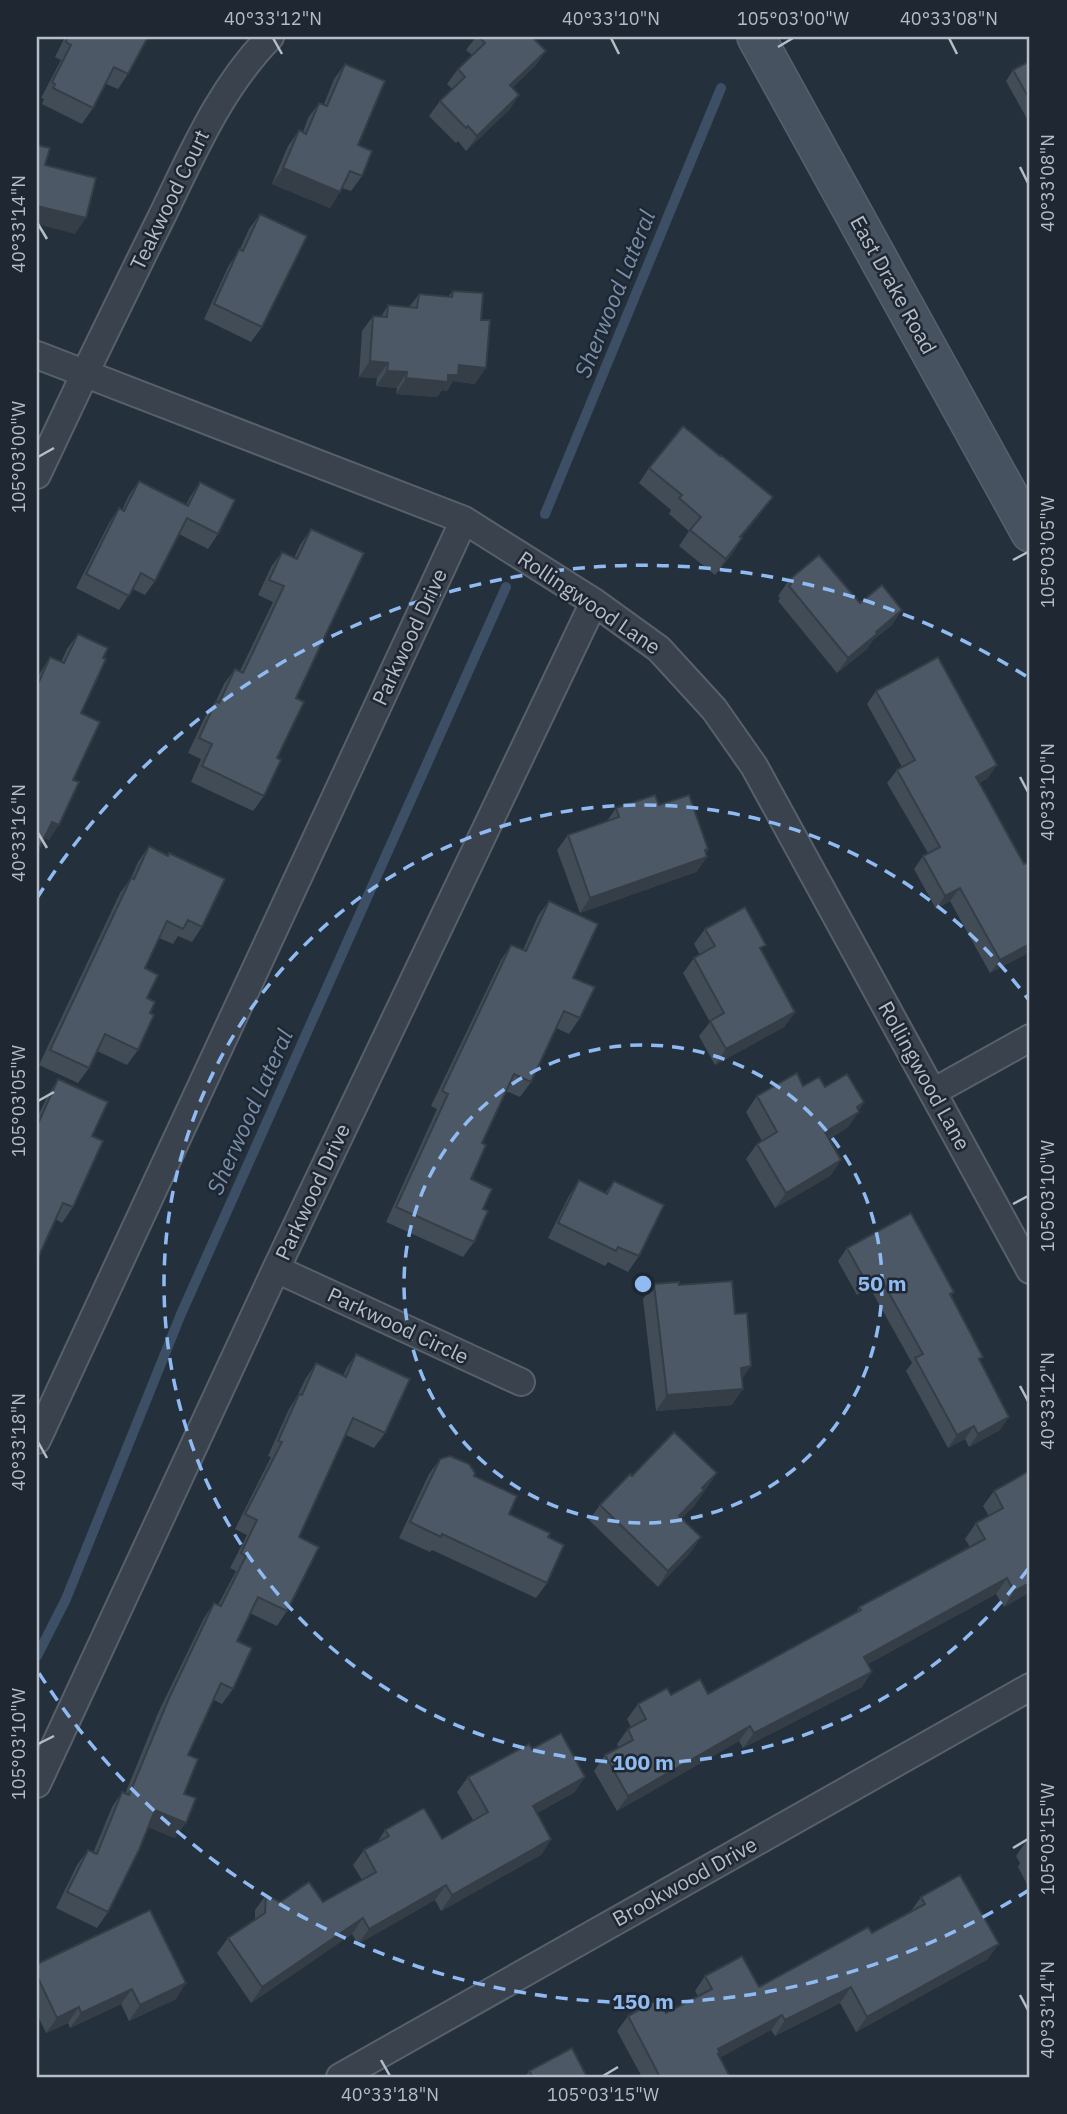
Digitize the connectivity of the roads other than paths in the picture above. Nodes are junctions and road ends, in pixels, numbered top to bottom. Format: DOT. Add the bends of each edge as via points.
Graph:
graph roads {
  1 [pos="270,37"];
  2 [pos="756,37"];
  3 [pos="37,355"];
  4 [pos="84,373"];
  5 [pos="37,475"];
  6 [pos="464,520"];
  7 [pos="1030,533"];
  8 [pos="594,602"];
  9 [pos="1030,1038"];
  10 [pos="933,1092"];
  11 [pos="276,1269"];
  12 [pos="1030,1270"];
  13 [pos="521,1382"];
  14 [pos="37,1440"];
  15 [pos="1030,1687"];
  16 [pos="37,1784"];
  17 [pos="340,2077"];
  1 -- 4 [label="street, Teakwood Court" via="219,102"];
  2 -- 7 [label="main road, East Drake Road"];
  3 -- 4 [label="street, Rollingwood Lane"];
  4 -- 5 [label="street, Teakwood Court"];
  4 -- 6 [label="street, Rollingwood Lane"];
  6 -- 8 [label="street, Rollingwood Lane"];
  6 -- 14 [label="street, Parkwood Drive"];
  8 -- 10 [label="street, Rollingwood Lane" via="659,649 714,709 754,766"];
  8 -- 11 [label="street, Parkwood Drive"];
  9 -- 10 [label="street"];
  10 -- 12 [label="street, Rollingwood Lane"];
  11 -- 13 [label="street, Parkwood Circle"];
  11 -- 16 [label="street, Parkwood Drive"];
  15 -- 17 [label="street, Brookwood Drive"];
}
